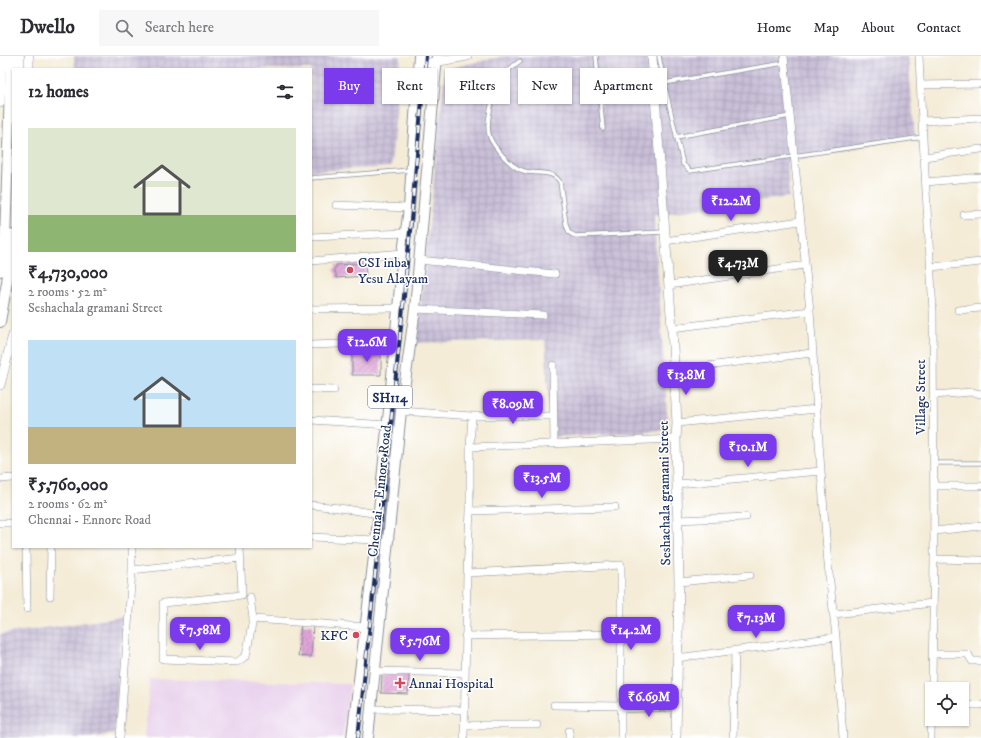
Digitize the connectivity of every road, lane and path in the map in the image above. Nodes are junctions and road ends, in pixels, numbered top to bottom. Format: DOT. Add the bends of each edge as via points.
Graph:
graph roads {
  1 [pos="2,56"];
  2 [pos="11,56"];
  3 [pos="19,56"];
  4 [pos="29,56"];
  5 [pos="467,56"];
  6 [pos="596,56"];
  7 [pos="652,56"];
  8 [pos="660,56"];
  9 [pos="919,56"];
  10 [pos="437,59"];
  11 [pos="784,59"];
  12 [pos="419,61"];
  13 [pos="520,61"];
  14 [pos="19,68"];
  15 [pos="29,68"];
  16 [pos="662,68"];
  17 [pos="667,82"];
  18 [pos="981,84"];
  19 [pos="920,85"];
  20 [pos="667,96"];
  21 [pos="0,103"];
  22 [pos="790,116"];
  23 [pos="981,118"];
  24 [pos="922,122"];
  25 [pos="603,129"];
  26 [pos="676,137"];
  27 [pos="923,137"];
  28 [pos="981,149"];
  29 [pos="794,155"];
  30 [pos="924,157"];
  31 [pos="412,170"];
  32 [pos="981,177"];
  33 [pos="312,178"];
  34 [pos="926,182"];
  35 [pos="336,205"];
  36 [pos="409,208"];
  37 [pos="981,214"];
  38 [pos="964,215"];
  39 [pos="800,221"];
  40 [pos="665,232"];
  41 [pos="406,233"];
  42 [pos="312,237"];
  43 [pos="666,241"];
  44 [pos="12,244"];
  45 [pos="403,253"];
  46 [pos="419,260"];
  47 [pos="312,261"];
  48 [pos="981,262"];
  49 [pos="805,265"];
  50 [pos="931,267"];
  51 [pos="0,271"];
  52 [pos="555,274"];
  53 [pos="669,285"];
  54 [pos="398,308"];
  55 [pos="981,308"];
  56 [pos="312,309"];
  57 [pos="415,309"];
  58 [pos="958,310"];
  59 [pos="810,311"];
  60 [pos="543,315"];
  61 [pos="0,322"];
  62 [pos="672,328"];
  63 [pos="12,342"];
  64 [pos="394,342"];
  65 [pos="312,345"];
  66 [pos="812,353"];
  67 [pos="10,357"];
  68 [pos="553,365"];
  69 [pos="675,370"];
  70 [pos="0,385"];
  71 [pos="312,389"];
  72 [pos="334,390"];
  73 [pos="981,394"];
  74 [pos="934,395"];
  75 [pos="817,410"];
  76 [pos="401,411"];
  77 [pos="472,416"];
  78 [pos="553,416"];
  79 [pos="312,420"];
  80 [pos="677,423"];
  81 [pos="388,425"];
  82 [pos="676,439"];
  83 [pos="554,444"];
  84 [pos="470,447"];
  85 [pos="934,463"];
  86 [pos="981,463"];
  87 [pos="821,471"];
  88 [pos="12,478"];
  89 [pos="0,479"];
  90 [pos="677,484"];
  91 [pos="934,486"];
  92 [pos="981,486"];
  93 [pos="312,505"];
  94 [pos="615,507"];
  95 [pos="470,511"];
  96 [pos="379,514"];
  97 [pos="746,517"];
  98 [pos="678,520"];
  99 [pos="0,522"];
  100 [pos="12,523"];
  101 [pos="981,526"];
  102 [pos="934,531"];
  103 [pos="312,537"];
  104 [pos="376,540"];
  105 [pos="26,548"];
  106 [pos="51,548"];
  107 [pos="132,548"];
  108 [pos="240,548"];
  109 [pos="241,558"];
  110 [pos="934,560"];
  111 [pos="981,560"];
  112 [pos="132,570"];
  113 [pos="467,573"];
  114 [pos="750,575"];
  115 [pos="679,582"];
  116 [pos="50,596"];
  117 [pos="250,597"];
  118 [pos="933,603"];
  119 [pos="27,609"];
  120 [pos="834,614"];
  121 [pos="253,619"];
  122 [pos="365,627"];
  123 [pos="621,634"];
  124 [pos="465,636"];
  125 [pos="836,637"];
  126 [pos="735,651"];
  127 [pos="932,654"];
  128 [pos="677,658"];
  129 [pos="981,661"];
  130 [pos="374,671"];
  131 [pos="465,673"];
  132 [pos="932,682"];
  133 [pos="554,704"];
  134 [pos="969,705"];
  135 [pos="981,705"];
  136 [pos="621,707"];
  137 [pos="676,708"];
  138 [pos="372,709"];
  139 [pos="464,710"];
  140 [pos="464,724"];
  141 [pos="537,725"];
  142 [pos="931,726"];
  143 [pos="120,738"];
  144 [pos="352,738"];
  145 [pos="368,738"];
  146 [pos="464,738"];
  147 [pos="621,738"];
  148 [pos="676,738"];
  149 [pos="733,738"];
  150 [pos="843,738"];
  151 [pos="931,738"];
  1 -- 21 [label="street"];
  2 -- 51 [label="main road" via="5,241"];
  3 -- 14 [label="main road"];
  4 -- 15 [label="street"];
  5 -- 10 [label="street"];
  6 -- 25 [label="lane"];
  7 -- 40 [label="street, Seshachala gramani Street"];
  8 -- 16 [label="lane"];
  9 -- 19 [label="street, Village Street"];
  10 -- 12 [label="street"];
  10 -- 46 [label="main road, Chennai - Ennore Road / SH114"];
  11 -- 17 [label="lane"];
  11 -- 22 [label="street"];
  12 -- 31 [label="main road, Chennai - Ennore Road / SH114"];
  13 -- 40 [label="lane" via="498,79 495,86 487,121 492,144 516,168 556,177 560,182 567,230 570,234 576,236"];
  18 -- 19 [label="street"];
  19 -- 24 [label="street, Village Street"];
  20 -- 26 [label="lane"];
  22 -- 26 [label="lane"];
  22 -- 29 [label="street"];
  23 -- 24 [label="street"];
  24 -- 27 [label="street, Village Street"];
  26 -- 29 [label="lane" via="683,164 690,170"];
  27 -- 29 [label="lane"];
  27 -- 30 [label="street, Village Street"];
  28 -- 30 [label="street"];
  29 -- 39 [label="street"];
  30 -- 34 [label="street, Village Street"];
  31 -- 33 [label="lane"];
  31 -- 36 [label="main road, Chennai - Ennore Road / SH114"];
  32 -- 34 [label="street"];
  34 -- 50 [label="street, Village Street"];
  35 -- 36 [label="street"];
  36 -- 41 [label="main road, Chennai - Ennore Road / SH114"];
  37 -- 38 [label="street"];
  39 -- 43 [label="street"];
  39 -- 49 [label="street"];
  40 -- 43 [label="street, Seshachala gramani Street"];
  41 -- 42 [label="street"];
  41 -- 45 [label="main road, Chennai - Ennore Road / SH114"];
  43 -- 53 [label="street, Seshachala gramani Street"];
  44 -- 61 [label="main road"];
  45 -- 47 [label="street"];
  45 -- 54 [label="main road, Chennai - Ennore Road / SH114"];
  46 -- 52 [label="street"];
  46 -- 57 [label="main road, Chennai - Ennore Road / SH114"];
  48 -- 50 [label="street"];
  49 -- 53 [label="street"];
  49 -- 59 [label="street"];
  50 -- 74 [label="street, Village Street"];
  53 -- 62 [label="street, Seshachala gramani Street"];
  54 -- 56 [label="street"];
  54 -- 64 [label="main road, Chennai - Ennore Road / SH114"];
  55 -- 58 [label="street"];
  57 -- 60 [label="street"];
  57 -- 76 [label="main road, Chennai - Ennore Road / SH114"];
  59 -- 62 [label="street"];
  59 -- 66 [label="street"];
  62 -- 69 [label="street, Seshachala gramani Street"];
  63 -- 67 [label="street"];
  64 -- 65 [label="street"];
  64 -- 81 [label="main road, Chennai - Ennore Road / SH114"];
  66 -- 69 [label="street"];
  66 -- 75 [label="street"];
  67 -- 70 [label="street"];
  68 -- 78 [label="street"];
  69 -- 80 [label="street, Seshachala gramani Street"];
  71 -- 72 [label="street"];
  73 -- 74 [label="street" via="971,392"];
  74 -- 85 [label="street, Village Street"];
  75 -- 80 [label="street"];
  75 -- 87 [label="street"];
  76 -- 77 [label="street"];
  76 -- 130 [label="main road, Chennai - Ennore Road / SH114"];
  77 -- 78 [label="street"];
  77 -- 84 [label="street"];
  78 -- 83 [label="street"];
  79 -- 81 [label="street"];
  80 -- 82 [label="street, Seshachala gramani Street"];
  81 -- 96 [label="main road, Chennai - Ennore Road / SH114"];
  82 -- 83 [label="street"];
  82 -- 90 [label="street, Seshachala gramani Street"];
  83 -- 84 [label="street"];
  84 -- 95 [label="street"];
  85 -- 86 [label="lane"];
  85 -- 91 [label="street, Village Street"];
  87 -- 90 [label="street"];
  87 -- 120 [label="street"];
  88 -- 89 [label="street"];
  90 -- 98 [label="street, Seshachala gramani Street"];
  91 -- 92 [label="street"];
  91 -- 102 [label="street, Village Street"];
  93 -- 96 [label="street"];
  94 -- 95 [label="street"];
  95 -- 113 [label="street"];
  96 -- 104 [label="main road, Chennai - Ennore Road / SH114"];
  97 -- 98 [label="street"];
  98 -- 115 [label="street, Seshachala gramani Street"];
  99 -- 100 [label="street"];
  101 -- 102 [label="street"];
  102 -- 110 [label="street, Village Street"];
  103 -- 104 [label="street"];
  104 -- 122 [label="main road, Chennai - Ennore Road / SH114"];
  105 -- 119 [label="street"];
  106 -- 116 [label="street"];
  107 -- 112 [label="street"];
  108 -- 109 [label="street"];
  109 -- 112 [label="street"];
  109 -- 121 [label="street" via="242,595 163,603 163,659 237,662 246,656"];
  110 -- 111 [label="street"];
  110 -- 118 [label="street, Village Street"];
  112 -- 143 [label="street"];
  113 -- 123 [label="street" via="621,565"];
  113 -- 124 [label="street"];
  114 -- 115 [label="street"];
  115 -- 128 [label="street, Seshachala gramani Street"];
  117 -- 121 [label="street"];
  118 -- 120 [label="street"];
  118 -- 127 [label="street, Village Street"];
  120 -- 125 [label="street"];
  121 -- 122 [label="street"];
  122 -- 144 [label="main road, Chennai - Ennore Road / SH114"];
  123 -- 124 [label="street"];
  123 -- 136 [label="street"];
  124 -- 131 [label="street"];
  125 -- 126 [label="street"];
  125 -- 150 [label="street"];
  126 -- 128 [label="street"];
  126 -- 149 [label="street"];
  127 -- 129 [label="street" via="968,654 972,661"];
  127 -- 132 [label="street, Village Street"];
  128 -- 137 [label="street, Seshachala gramani Street"];
  130 -- 131 [label="street"];
  130 -- 138 [label="main road, Chennai - Ennore Road / SH114"];
  131 -- 139 [label="street"];
  133 -- 136 [label="street"];
  134 -- 135 [label="street"];
  136 -- 137 [label="street"];
  136 -- 147 [label="street"];
  137 -- 148 [label="street, Seshachala gramani Street"];
  138 -- 139 [label="street"];
  138 -- 145 [label="main road, Chennai - Ennore Road / SH114"];
  139 -- 140 [label="street"];
  140 -- 141 [label="street"];
  140 -- 146 [label="street"];
  142 -- 151 [label="street, Village Street"];
}
